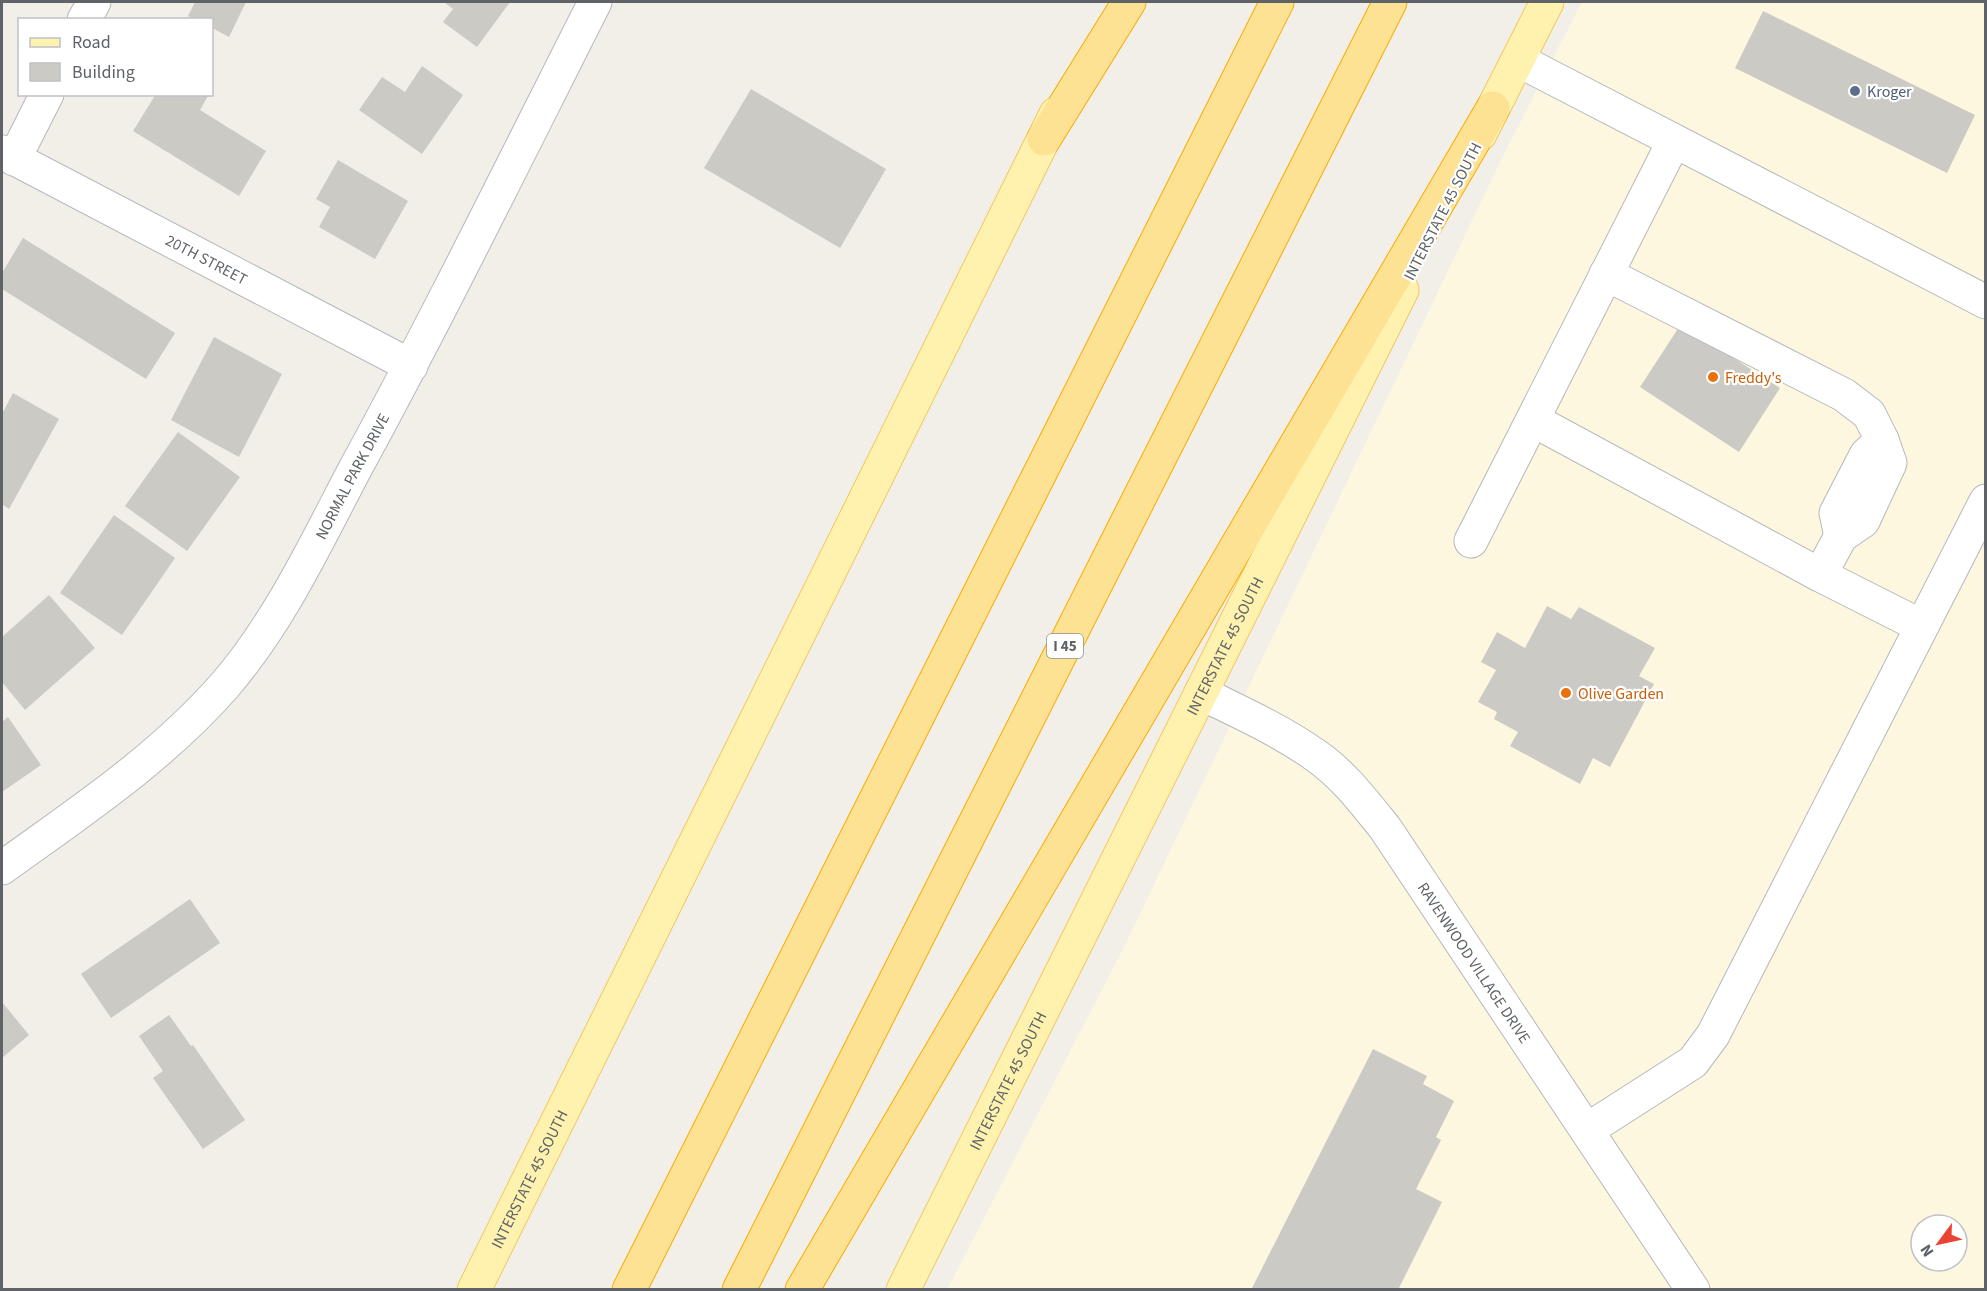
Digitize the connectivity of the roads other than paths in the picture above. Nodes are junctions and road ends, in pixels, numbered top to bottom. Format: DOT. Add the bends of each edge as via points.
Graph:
graph roads {
  1 [pos="94,2"];
  2 [pos="595,2"];
  3 [pos="1112,2"];
  4 [pos="1129,2"];
  5 [pos="1277,2"];
  6 [pos="1390,2"];
  7 [pos="1547,2"];
  8 [pos="85,18"];
  9 [pos="1518,60"];
  10 [pos="45,96"];
  11 [pos="1493,108"];
  12 [pos="1044,139"];
  13 [pos="1674,141"];
  14 [pos="8,156"];
  15 [pos="1606,274"];
  16 [pos="1986,302"];
  17 [pos="411,366"];
  18 [pos="1533,420"];
  19 [pos="1986,501"];
  20 [pos="1472,541"];
  21 [pos="1820,575"];
  22 [pos="1921,626"];
  23 [pos="1201,693"];
  24 [pos="2,868"];
  25 [pos="1587,1130"];
  26 [pos="474,1290"];
  27 [pos="629,1290"];
  28 [pos="739,1290"];
  29 [pos="802,1290"];
  30 [pos="903,1290"];
  31 [pos="1694,1290"];
  1 -- 8 [label="street"];
  2 -- 17 [label="street, NORMAL PARK DRIVE"];
  3 -- 12 [label="main road, INTERSTATE 45 SOUTH"];
  4 -- 12 [label="highway"];
  5 -- 27 [label="highway"];
  6 -- 28 [label="highway, I 45"];
  7 -- 9 [label="main road, INTERSTATE 45 SOUTH"];
  9 -- 11 [label="main road, INTERSTATE 45 SOUTH"];
  9 -- 13 [label="street"];
  10 -- 14 [label="street"];
  11 -- 23 [label="main road, INTERSTATE 45 SOUTH"];
  11 -- 29 [label="highway"];
  12 -- 26 [label="main road, INTERSTATE 45 SOUTH"];
  13 -- 15 [label="street"];
  13 -- 16 [label="street"];
  14 -- 17 [label="street, 20TH STREET"];
  15 -- 18 [label="street"];
  15 -- 21 [label="street" via="1844,395 1869,414 1890,463 1863,521 1841,536"];
  17 -- 24 [label="street, NORMAL PARK DRIVE" via="269,626 225,684 129,776"];
  18 -- 20 [label="street"];
  18 -- 21 [label="street"];
  19 -- 22 [label="street"];
  21 -- 22 [label="street"];
  22 -- 25 [label="street" via="1713,1035 1693,1062"];
  23 -- 25 [label="street, RAVENWOOD VILLAGE DRIVE" via="1315,755 1354,789 1385,828"];
  23 -- 30 [label="main road, INTERSTATE 45 SOUTH"];
  25 -- 31 [label="street, RAVENWOOD VILLAGE DRIVE"];
}
